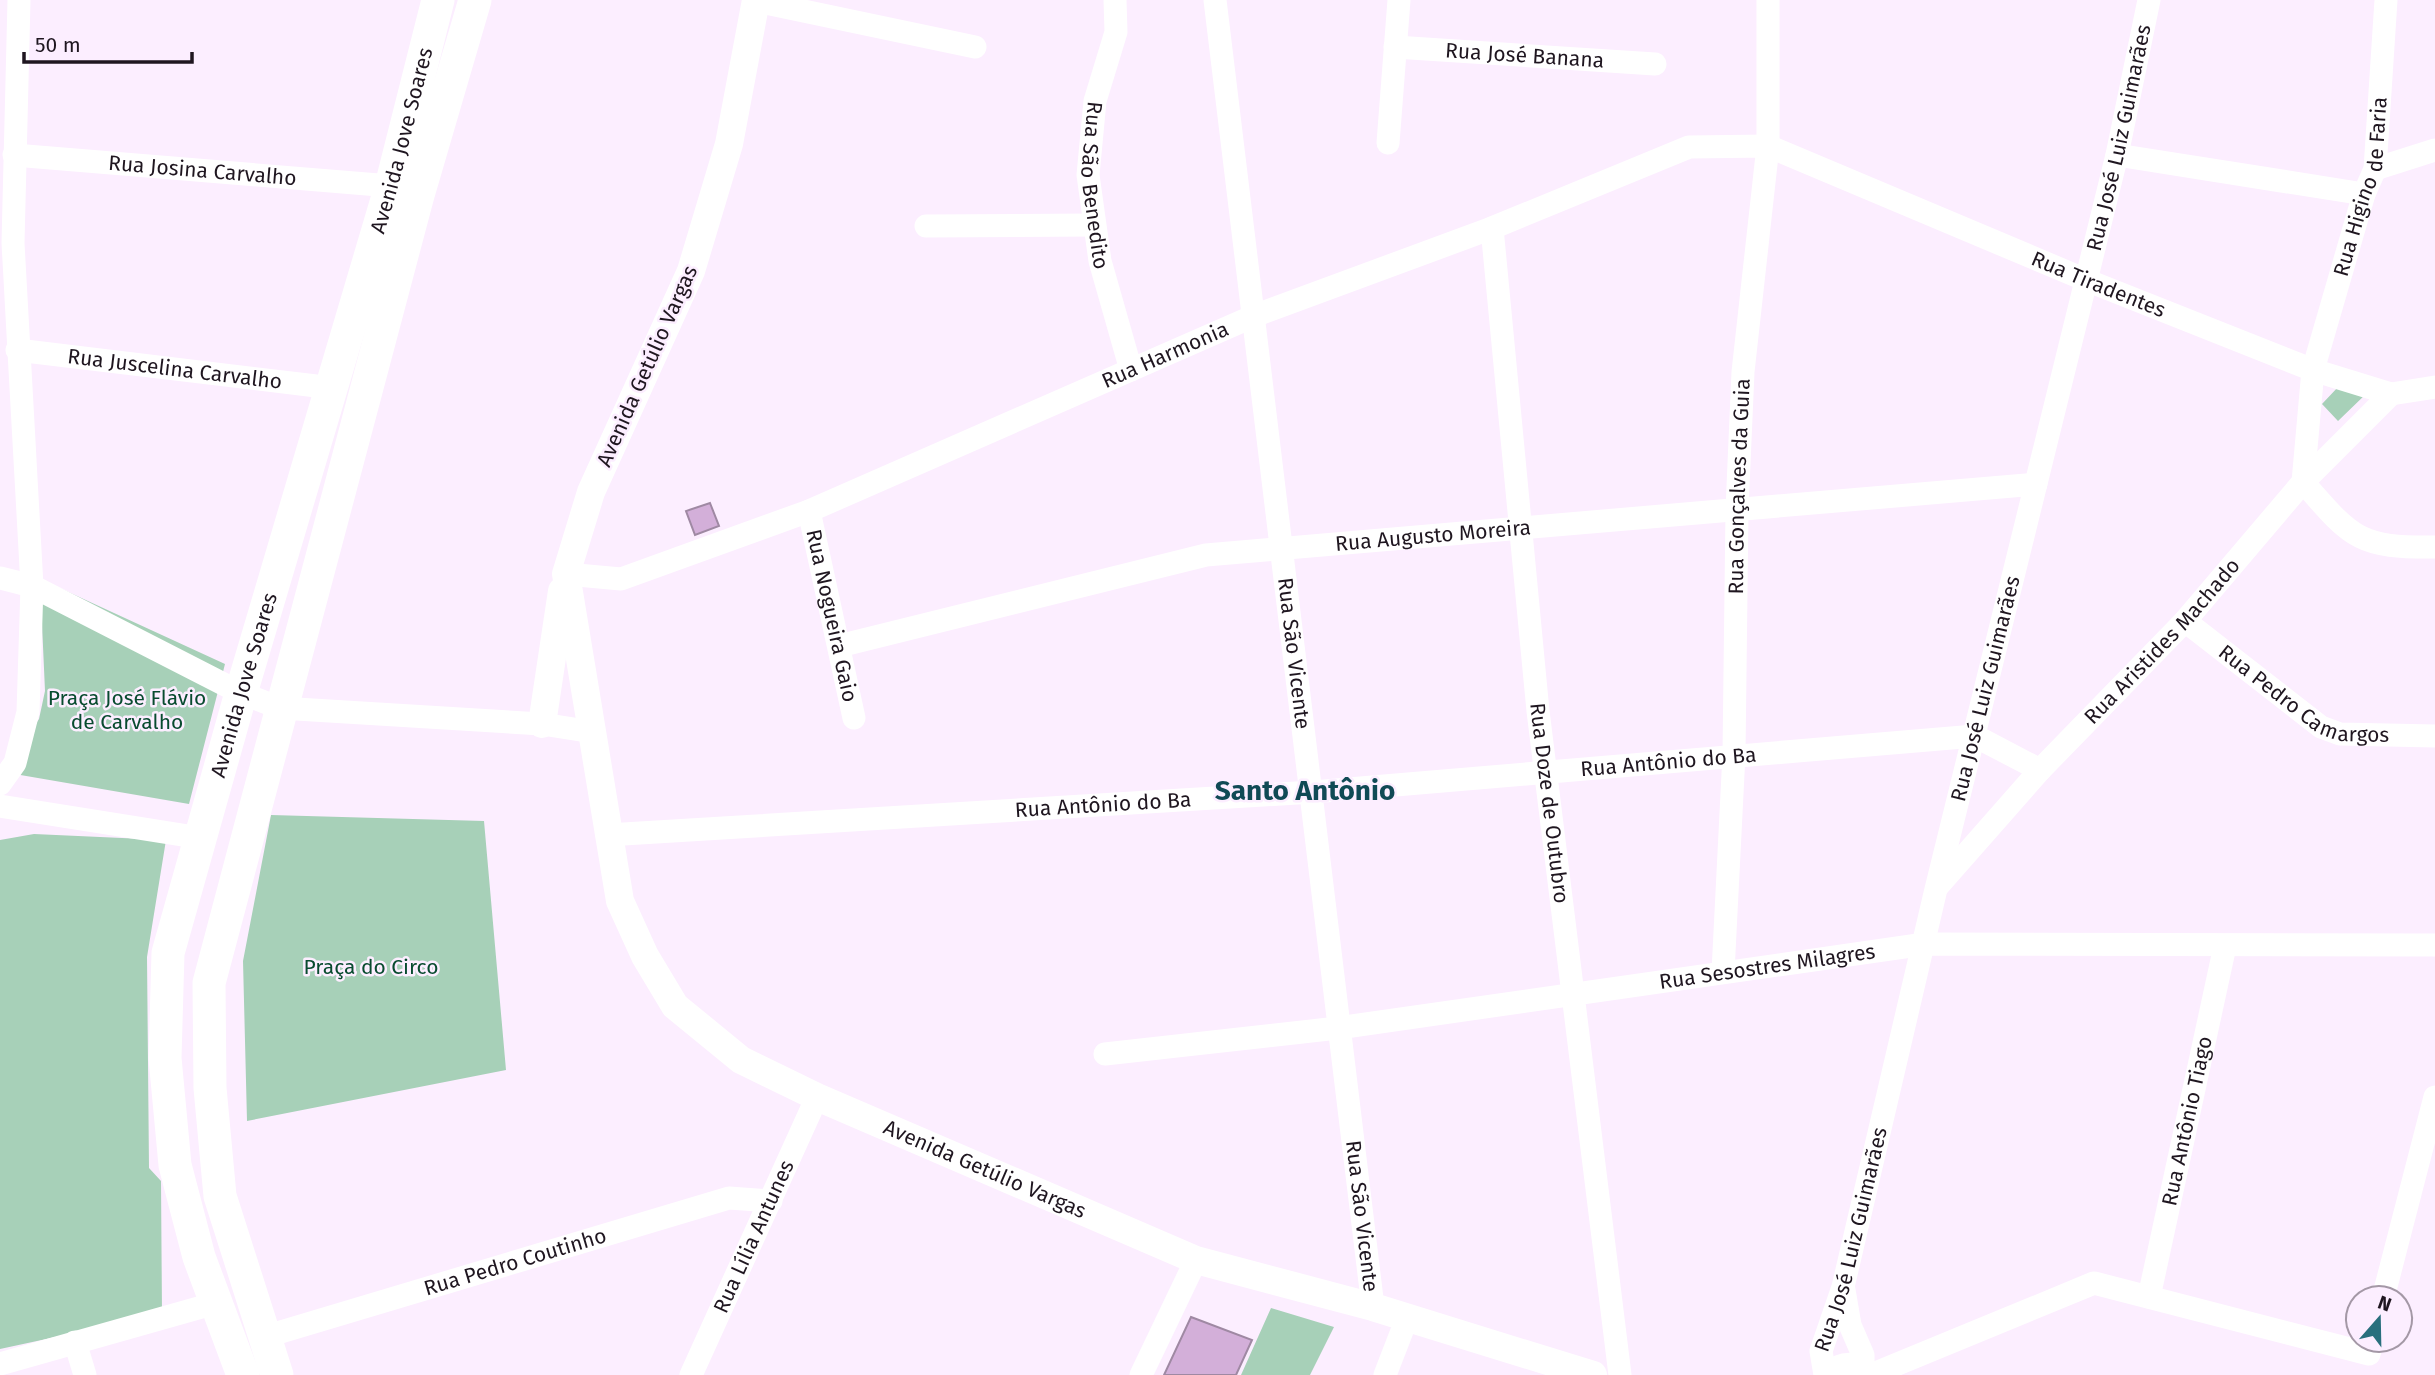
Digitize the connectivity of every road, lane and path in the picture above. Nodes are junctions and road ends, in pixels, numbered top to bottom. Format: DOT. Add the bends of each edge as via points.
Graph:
graph roads {
  1 [pos="19,0"];
  2 [pos="438,0"];
  3 [pos="475,0"];
  4 [pos="1115,0"];
  5 [pos="1215,0"];
  6 [pos="1399,0"];
  7 [pos="1768,0"];
  8 [pos="2149,0"];
  9 [pos="2386,0"];
  10 [pos="756,1"];
  11 [pos="975,47"];
  12 [pos="1395,47"];
  13 [pos="1655,64"];
  14 [pos="1388,143"];
  15 [pos="1768,146"];
  16 [pos="2435,149"];
  17 [pos="2117,155"];
  18 [pos="9,168"];
  19 [pos="2375,169"];
  20 [pos="391,186"];
  21 [pos="2364,194"];
  22 [pos="1093,225"];
  23 [pos="926,226"];
  24 [pos="1492,228"];
  25 [pos="2085,280"];
  26 [pos="1254,316"];
  27 [pos="17,350"];
  28 [pos="1131,370"];
  29 [pos="2313,370"];
  30 [pos="2435,387"];
  31 [pos="332,388"];
  32 [pos="2391,394"];
  33 [pos="2304,482"];
  34 [pos="2036,484"];
  35 [pos="1737,509"];
  36 [pos="809,511"];
  37 [pos="1520,527"];
  38 [pos="2435,547"];
  39 [pos="1282,548"];
  40 [pos="566,574"];
  41 [pos="0,578"];
  42 [pos="32,586"];
  43 [pos="2185,621"];
  44 [pos="839,646"];
  45 [pos="241,693"];
  46 [pos="280,708"];
  47 [pos="854,718"];
  48 [pos="542,724"];
  49 [pos="593,732"];
  50 [pos="1975,736"];
  51 [pos="2435,736"];
  52 [pos="1734,754"];
  53 [pos="2040,771"];
  54 [pos="1546,773"];
  55 [pos="0,784"];
  56 [pos="1313,792"];
  57 [pos="0,806"];
  58 [pos="607,835"];
  59 [pos="201,838"];
  60 [pos="1936,889"];
  61 [pos="1925,944"];
  62 [pos="2435,945"];
  63 [pos="2225,946"];
  64 [pos="1723,972"];
  65 [pos="1573,994"];
  66 [pos="1338,1028"];
  67 [pos="1105,1054"];
  68 [pos="817,1097"];
  69 [pos="2435,1097"];
  70 [pos="771,1201"];
  71 [pos="1196,1260"];
  72 [pos="2388,1284"];
  73 [pos="1843,1287"];
  74 [pos="2149,1297"];
  75 [pos="216,1303"];
  76 [pos="1373,1307"];
  77 [pos="1407,1318"];
  78 [pos="264,1337"];
  79 [pos="2344,1341"];
  80 [pos="75,1342"];
  81 [pos="0,1364"];
  82 [pos="1867,1373"];
  83 [pos="85,1375"];
  84 [pos="243,1375"];
  85 [pos="277,1375"];
  86 [pos="691,1375"];
  87 [pos="1141,1375"];
  88 [pos="1385,1375"];
  89 [pos="1593,1375"];
  90 [pos="1620,1375"];
  91 [pos="1825,1375"];
  92 [pos="1831,1375"];
  1 -- 18 [label="street"];
  2 -- 20 [label="main road, Avenida Jove Soares"];
  3 -- 46 [label="main road, Avenida Jove Soares"];
  4 -- 22 [label="street, Rua São Benedito" via="1116,32 1092,126 1088,175"];
  5 -- 26 [label="street, Rua São Vicente"];
  6 -- 12 [label="street"];
  7 -- 15 [label="street, Rua Gonçalves da Guia"];
  8 -- 17 [label="street, Rua José Luiz Guimarães"];
  9 -- 19 [label="street, Rua Higino de Faria"];
  10 -- 11 [label="street"];
  10 -- 40 [label="street, Avenida Getúlio Vargas" via="729,144 691,271 591,492"];
  12 -- 13 [label="street, Rua José Banana"];
  12 -- 14 [label="street"];
  15 -- 24 [label="street, Rua Harmonia" via="1689,147"];
  15 -- 25 [label="street, Rua Tiradentes"];
  15 -- 35 [label="street, Rua Gonçalves da Guia" via="1743,372"];
  16 -- 19 [label="street"];
  17 -- 21 [label="street"];
  17 -- 25 [label="street, Rua José Luiz Guimarães"];
  18 -- 20 [label="street, Rua Josina Carvalho"];
  18 -- 27 [label="street"];
  19 -- 21 [label="street, Rua Higino de Faria"];
  20 -- 31 [label="main road, Avenida Jove Soares"];
  21 -- 29 [label="street, Rua Higino de Faria"];
  22 -- 23 [label="street"];
  22 -- 28 [label="street, Rua São Benedito"];
  24 -- 26 [label="street, Rua Harmonia"];
  24 -- 37 [label="street, Rua Doze de Outubro"];
  25 -- 29 [label="street, Rua Tiradentes"];
  25 -- 34 [label="street, Rua José Luiz Guimarães"];
  26 -- 28 [label="street, Rua Harmonia"];
  26 -- 39 [label="street, Rua São Vicente"];
  27 -- 31 [label="street, Rua Juscelina Carvalho"];
  27 -- 42 [label="street"];
  28 -- 36 [label="street, Rua Harmonia"];
  29 -- 32 [label="street, Rua Tiradentes"];
  29 -- 33 [label="street, Rua Higino de Faria"];
  30 -- 32 [label="street, Rua Tiradentes"];
  31 -- 45 [label="main road, Avenida Jove Soares"];
  32 -- 33 [label="street, Rua Aristides Machado"];
  33 -- 38 [label="street" via="2341,525 2371,544"];
  33 -- 43 [label="street, Rua Aristides Machado"];
  34 -- 35 [label="street, Rua Augusto Moreira"];
  34 -- 50 [label="street, Rua José Luiz Guimarães"];
  35 -- 37 [label="street, Rua Augusto Moreira"];
  35 -- 52 [label="street, Rua Gonçalves da Guia"];
  36 -- 40 [label="street, Rua Harmonia" via="621,579"];
  36 -- 44 [label="street, Rua Nogueira Gaio"];
  37 -- 39 [label="street, Rua Augusto Moreira"];
  37 -- 54 [label="street, Rua Doze de Outubro"];
  39 -- 44 [label="street, Rua Augusto Moreira" via="1206,555"];
  39 -- 56 [label="street, Rua São Vicente"];
  40 -- 48 [label="street"];
  40 -- 49 [label="street, Avenida Getúlio Vargas"];
  41 -- 42 [label="street"];
  42 -- 45 [label="street"];
  42 -- 55 [label="street" via="28,712 15,763"];
  43 -- 51 [label="street, Rua Pedro Camargos" via="2321,727 2340,734"];
  43 -- 53 [label="street, Rua Aristides Machado"];
  44 -- 47 [label="street, Rua Nogueira Gaio"];
  45 -- 46 [label="street"];
  45 -- 59 [label="main road, Avenida Jove Soares"];
  46 -- 48 [label="street"];
  46 -- 78 [label="main road, Avenida Jove Soares" via="209,983 220,1196"];
  48 -- 49 [label="street"];
  49 -- 58 [label="street, Avenida Getúlio Vargas"];
  50 -- 52 [label="street, Rua Antônio do Ba"];
  50 -- 53 [label="street"];
  50 -- 60 [label="street, Rua José Luiz Guimarães"];
  52 -- 54 [label="street, Rua Antônio do Ba"];
  52 -- 64 [label="street, Rua Gonçalves da Guia"];
  53 -- 60 [label="street, Rua Aristides Machado"];
  54 -- 56 [label="street, Rua Antônio do Ba"];
  54 -- 65 [label="street, Rua Doze de Outubro"];
  56 -- 58 [label="street, Rua Antônio do Ba"];
  56 -- 66 [label="street, Rua São Vicente"];
  57 -- 59 [label="street"];
  58 -- 68 [label="street, Avenida Getúlio Vargas" via="620,901 675,1006 741,1060"];
  59 -- 75 [label="main road, Avenida Jove Soares" via="168,953 165,1058 175,1165"];
  60 -- 61 [label="street, Rua José Luiz Guimarães"];
  61 -- 63 [label="street, Rua Sesostres Milagres"];
  61 -- 64 [label="street, Rua Sesostres Milagres"];
  61 -- 73 [label="street, Rua José Luiz Guimarães"];
  62 -- 63 [label="street, Rua Sesostres Milagres"];
  63 -- 74 [label="street, Rua Antônio Tiago"];
  64 -- 65 [label="street, Rua Sesostres Milagres"];
  65 -- 66 [label="street, Rua Sesostres Milagres"];
  65 -- 90 [label="street, Rua Doze de Outubro"];
  66 -- 67 [label="street, Rua Sesostres Milagres"];
  66 -- 76 [label="street, Rua São Vicente"];
  68 -- 70 [label="street, Rua Lília Antunes"];
  68 -- 71 [label="street, Avenida Getúlio Vargas"];
  69 -- 72 [label="street"];
  70 -- 78 [label="street, Rua Pedro Coutinho" via="729,1198"];
  70 -- 86 [label="street, Rua Lília Antunes"];
  71 -- 76 [label="street, Avenida Getúlio Vargas"];
  71 -- 87 [label="street"];
  73 -- 82 [label="street"];
  73 -- 91 [label="street, Rua José Luiz Guimarães" via="1821,1351"];
  74 -- 79 [label="street"];
  74 -- 82 [label="street" via="2094,1283"];
  75 -- 80 [label="street"];
  75 -- 84 [label="main road, Avenida Jove Soares"];
  76 -- 77 [label="street, Avenida Getúlio Vargas"];
  77 -- 88 [label="street"];
  77 -- 89 [label="street, Avenida Getúlio Vargas"];
  78 -- 85 [label="main road, Avenida Jove Soares"];
  80 -- 81 [label="street"];
  80 -- 83 [label="street"];
  82 -- 92 [label="street" via="1843,1367"];
}
